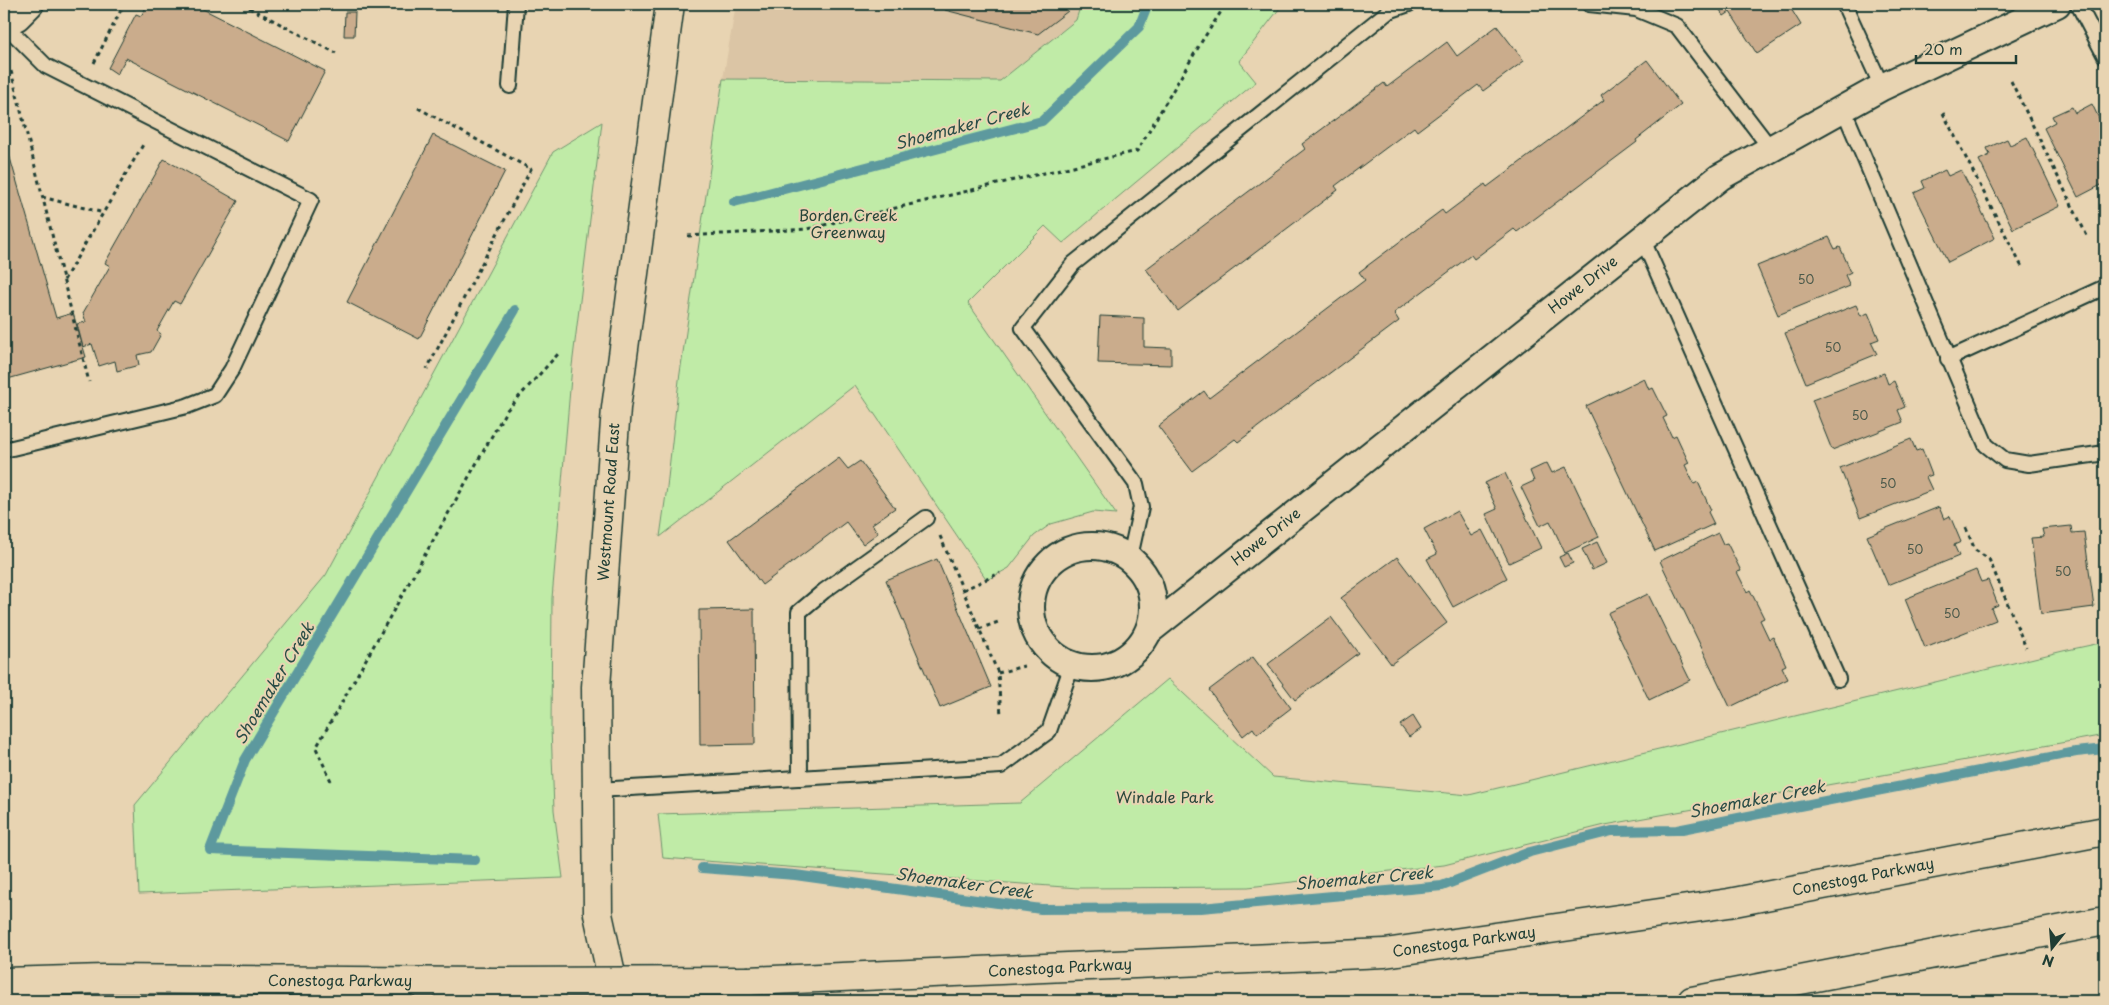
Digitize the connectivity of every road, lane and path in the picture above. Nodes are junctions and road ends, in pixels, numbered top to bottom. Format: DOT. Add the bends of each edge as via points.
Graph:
graph roads {
  1 [pos="30,4"];
  2 [pos="124,4"];
  3 [pos="242,4"];
  4 [pos="516,4"];
  5 [pos="670,4"];
  6 [pos="1226,4"];
  7 [pos="1410,4"];
  8 [pos="1589,4"];
  9 [pos="1844,4"];
  10 [pos="2057,4"];
  11 [pos="2078,4"];
  12 [pos="4,24"];
  13 [pos="336,53"];
  14 [pos="2105,56"];
  15 [pos="91,68"];
  16 [pos="11,71"];
  17 [pos="2011,81"];
  18 [pos="510,86"];
  19 [pos="1882,87"];
  20 [pos="418,108"];
  21 [pos="1843,108"];
  22 [pos="1943,113"];
  23 [pos="146,140"];
  24 [pos="1771,148"];
  25 [pos="42,197"];
  26 [pos="104,213"];
  27 [pos="688,236"];
  28 [pos="2087,236"];
  29 [pos="1642,238"];
  30 [pos="2023,269"];
  31 [pos="64,281"];
  32 [pos="2105,287"];
  33 [pos="558,354"];
  34 [pos="1948,359"];
  35 [pos="427,369"];
  36 [pos="89,382"];
  37 [pos="4,450"];
  38 [pos="2105,453"];
  39 [pos="926,518"];
  40 [pos="1966,528"];
  41 [pos="1130,557"];
  42 [pos="1000,574"];
  43 [pos="963,590"];
  44 [pos="1001,621"];
  45 [pos="979,629"];
  46 [pos="1150,630"];
  47 [pos="2026,648"];
  48 [pos="1072,665"];
  49 [pos="1024,666"];
  50 [pos="998,673"];
  51 [pos="1838,679"];
  52 [pos="1001,716"];
  53 [pos="800,778"];
  54 [pos="331,781"];
  55 [pos="597,790"];
  56 [pos="2105,832"];
  57 [pos="2105,921"];
  58 [pos="4,982"];
  59 [pos="617,1001"];
  60 [pos="1692,1001"];
  1 -- 12 [label="street"];
  2 -- 15 [label="path"];
  3 -- 13 [label="path"];
  4 -- 18 [label="lane"];
  5 -- 55 [label="main road, Westmount Road East" via="616,408 596,686"];
  6 -- 27 [label="path" via="1137,151 807,229"];
  7 -- 41 [label="lane" via="1389,12 1073,264 1023,328 1136,484 1141,507"];
  8 -- 24 [label="lane" via="1636,9 1677,26"];
  9 -- 19 [label="lane"];
  10 -- 19 [label="street, Howe Drive"];
  11 -- 14 [label="lane"];
  12 -- 37 [label="lane" via="46,66 311,200 232,369 215,395 187,406"];
  16 -- 25 [label="path"];
  17 -- 28 [label="path"];
  19 -- 21 [label="street, Howe Drive"];
  20 -- 35 [label="path" via="531,169"];
  21 -- 24 [label="street, Howe Drive"];
  21 -- 34 [label="lane"];
  22 -- 30 [label="path"];
  23 -- 26 [label="path"];
  24 -- 29 [label="street, Howe Drive" via="1720,177"];
  25 -- 26 [label="path"];
  25 -- 31 [label="path"];
  26 -- 31 [label="path"];
  29 -- 46 [label="street, Howe Drive"];
  29 -- 51 [label="lane"];
  31 -- 36 [label="path"];
  32 -- 34 [label="lane"];
  33 -- 54 [label="path" via="506,411 316,748"];
  34 -- 38 [label="lane" via="1986,445 2005,460 2029,464"];
  39 -- 43 [label="path" via="940,535"];
  39 -- 53 [label="lane" via="800,612"];
  40 -- 47 [label="path" via="1975,550 1989,559"];
  41 -- 46 [label="street, Howe Drive" via="1152,590 1154,610"];
  41 -- 48 [label="street, Howe Drive" via="1113,548 1094,545 1074,547 1043,569 1034,586 1030,605 1033,624 1042,642 1055,656"];
  42 -- 43 [label="path"];
  43 -- 45 [label="path"];
  44 -- 45 [label="path"];
  45 -- 50 [label="path"];
  46 -- 48 [label="street, Howe Drive" via="1140,646 1110,666"];
  48 -- 53 [label="lane" via="1049,731 1001,766"];
  49 -- 50 [label="path"];
  50 -- 52 [label="path"];
  53 -- 55 [label="lane"];
  55 -- 59 [label="main road, Westmount Road East" via="598,914"];
  56 -- 58 [label="main road, Conestoga Parkway, bridge" via="1729,903 1385,953 749,981 114,979"];
  57 -- 60 [label="main road"];
}
